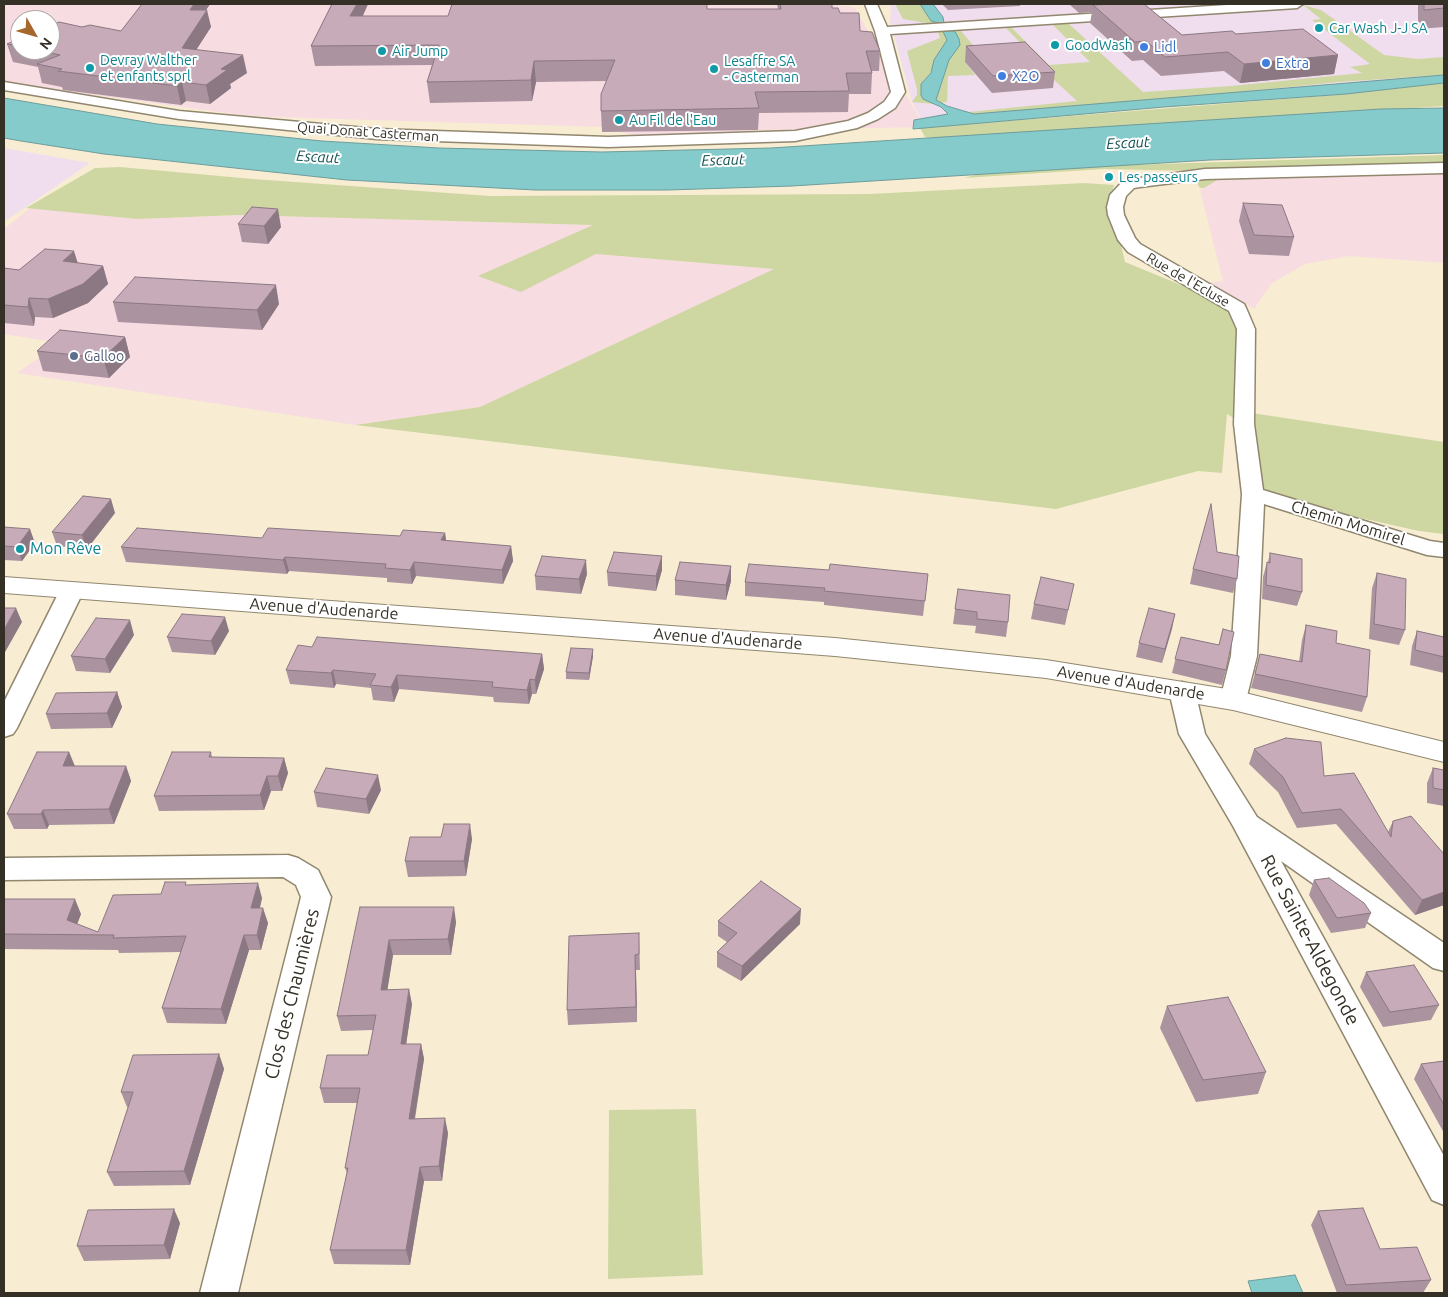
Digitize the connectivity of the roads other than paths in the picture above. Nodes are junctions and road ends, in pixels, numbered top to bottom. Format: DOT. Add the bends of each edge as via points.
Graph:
graph roads {
  1 [pos="871,4"];
  2 [pos="1297,4"];
  3 [pos="882,31"];
  4 [pos="4,86"];
  5 [pos="1444,168"];
  6 [pos="1253,494"];
  7 [pos="1444,550"];
  8 [pos="4,584"];
  9 [pos="72,590"];
  10 [pos="1182,691"];
  11 [pos="1233,700"];
  12 [pos="4,728"];
  13 [pos="1444,752"];
  14 [pos="1246,822"];
  15 [pos="4,869"];
  16 [pos="1444,958"];
  17 [pos="1444,1189"];
  18 [pos="219,1293"];
  1 -- 3 [label="street, Quai Donat Casterman"];
  2 -- 3 [label="street"];
  3 -- 4 [label="street, Quai Donat Casterman" via="898,92 890,106 852,125 822,132 735,139 598,141 377,134 179,116"];
  5 -- 6 [label="street, Rue de l'Ecluse" via="1205,174 1139,182 1128,185 1118,195 1116,215 1134,248 1237,308 1246,329 1244,424"];
  6 -- 7 [label="street, Chemin Momirel" via="1427,548"];
  6 -- 11 [label="street, Rue de l'Ecluse" via="1244,656"];
  8 -- 9 [label="main road, Avenue d'Audenarde"];
  9 -- 10 [label="main road, Avenue d'Audenarde" via="835,647 1046,670"];
  9 -- 12 [label="street"];
  10 -- 11 [label="main road, Avenue d'Audenarde"];
  10 -- 14 [label="street, Rue Sainte-Aldegonde" via="1192,734"];
  11 -- 13 [label="main road, Avenue d'Audenarde"];
  14 -- 16 [label="street"];
  14 -- 17 [label="street, Rue Sainte-Aldegonde"];
  15 -- 18 [label="street, Clos des Chaumières" via="288,866 308,878 316,897"];
}
